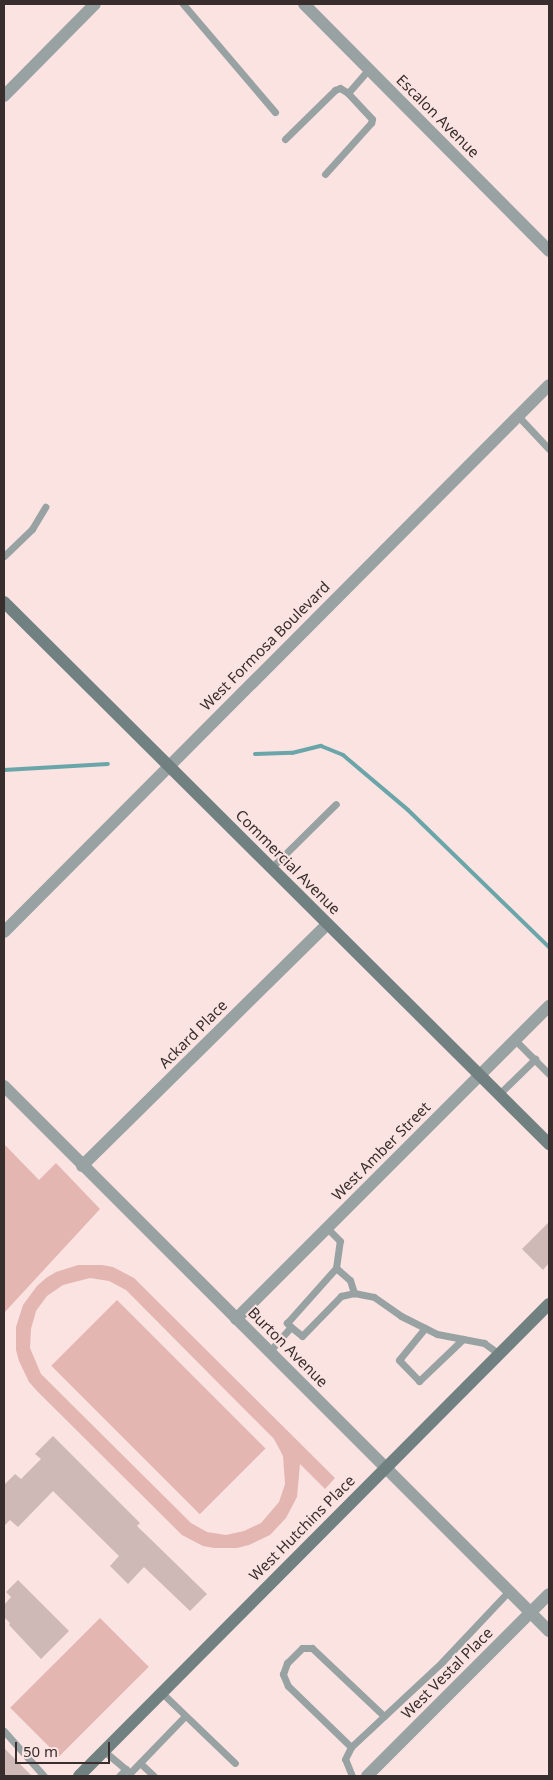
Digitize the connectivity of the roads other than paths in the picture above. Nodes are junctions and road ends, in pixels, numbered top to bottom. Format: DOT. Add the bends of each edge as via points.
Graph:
graph roads {
  1 [pos="95,4"];
  2 [pos="183,4"];
  3 [pos="304,4"];
  4 [pos="369,69"];
  5 [pos="348,92"];
  6 [pos="4,96"];
  7 [pos="275,112"];
  8 [pos="285,139"];
  9 [pos="325,174"];
  10 [pos="549,251"];
  11 [pos="549,384"];
  12 [pos="518,416"];
  13 [pos="549,449"];
  14 [pos="45,507"];
  15 [pos="4,556"];
  16 [pos="4,602"];
  17 [pos="169,764"];
  18 [pos="336,804"];
  19 [pos="270,868"];
  20 [pos="326,925"];
  21 [pos="4,932"];
  22 [pos="549,1006"];
  23 [pos="515,1040"];
  24 [pos="535,1060"];
  25 [pos="549,1074"];
  26 [pos="479,1076"];
  27 [pos="4,1086"];
  28 [pos="498,1095"];
  29 [pos="549,1144"];
  30 [pos="82,1166"];
  31 [pos="327,1228"];
  32 [pos="336,1268"];
  33 [pos="354,1293"];
  34 [pos="549,1304"];
  35 [pos="236,1319"];
  36 [pos="291,1327"];
  37 [pos="425,1328"];
  38 [pos="463,1339"];
  39 [pos="269,1352"];
  40 [pos="499,1354"];
  41 [pos="385,1468"];
  42 [pos="509,1591"];
  43 [pos="549,1594"];
  44 [pos="530,1612"];
  45 [pos="549,1631"];
  46 [pos="162,1694"];
  47 [pos="185,1716"];
  48 [pos="384,1716"];
  49 [pos="4,1731"];
  50 [pos="351,1748"];
  51 [pos="104,1751"];
  52 [pos="235,1762"];
  53 [pos="140,1763"];
  54 [pos="126,1770"];
  55 [pos="44,1776"];
  56 [pos="79,1776"];
  57 [pos="119,1776"];
  58 [pos="154,1776"];
  59 [pos="352,1776"];
  60 [pos="367,1776"];
  1 -- 6 [label="street"];
  2 -- 7 [label="lane"];
  3 -- 4 [label="street, Escalon Avenue"];
  4 -- 5 [label="lane"];
  4 -- 10 [label="street, Escalon Avenue"];
  5 -- 8 [label="lane" via="340,88 335,90"];
  5 -- 9 [label="lane" via="372,119 371,123"];
  11 -- 12 [label="street, West Formosa Boulevard"];
  12 -- 13 [label="lane"];
  12 -- 17 [label="street, West Formosa Boulevard"];
  14 -- 15 [label="lane" via="32,529"];
  16 -- 17 [label="street, Commercial Avenue"];
  17 -- 19 [label="street, Commercial Avenue"];
  17 -- 21 [label="street, West Formosa Boulevard"];
  18 -- 19 [label="lane"];
  19 -- 20 [label="street, Commercial Avenue"];
  20 -- 26 [label="street, Commercial Avenue"];
  20 -- 30 [label="street, Ackard Place"];
  22 -- 23 [label="street, West Amber Street"];
  23 -- 24 [label="lane"];
  23 -- 26 [label="street, West Amber Street"];
  24 -- 25 [label="lane"];
  24 -- 28 [label="lane"];
  26 -- 28 [label="street, Commercial Avenue"];
  26 -- 31 [label="street, West Amber Street"];
  27 -- 30 [label="street, Burton Avenue"];
  28 -- 29 [label="street, Commercial Avenue"];
  30 -- 35 [label="street, Burton Avenue"];
  31 -- 32 [label="lane" via="340,1242"];
  31 -- 35 [label="street, West Amber Street"];
  32 -- 33 [label="lane" via="350,1280"];
  32 -- 36 [label="lane" via="287,1323"];
  33 -- 36 [label="lane" via="341,1296 302,1336"];
  33 -- 37 [label="lane" via="374,1297"];
  34 -- 40 [label="street, West Hutchins Place"];
  35 -- 39 [label="street, Burton Avenue"];
  36 -- 39 [label="lane"];
  37 -- 38 [label="lane"];
  37 -- 38 [label="lane" via="399,1360 419,1382"];
  38 -- 40 [label="lane" via="484,1344"];
  39 -- 41 [label="street, Burton Avenue"];
  40 -- 41 [label="street, West Hutchins Place"];
  41 -- 42 [label="street, Burton Avenue"];
  41 -- 46 [label="street, West Hutchins Place"];
  42 -- 44 [label="street, Burton Avenue"];
  42 -- 48 [label="lane" via="442,1662"];
  43 -- 44 [label="street, West Vestal Place"];
  44 -- 45 [label="street, Burton Avenue"];
  44 -- 60 [label="street, West Vestal Place"];
  46 -- 47 [label="lane"];
  46 -- 51 [label="street, West Hutchins Place"];
  47 -- 52 [label="lane"];
  47 -- 53 [label="lane"];
  48 -- 50 [label="lane"];
  48 -- 50 [label="lane" via="312,1648 302,1648 287,1663 283,1674 288,1686"];
  49 -- 55 [label="lane"];
  50 -- 59 [label="lane" via="345,1759"];
  51 -- 54 [label="lane"];
  51 -- 56 [label="street, West Hutchins Place"];
  53 -- 54 [label="lane" via="130,1773"];
  53 -- 58 [label="lane"];
  54 -- 57 [label="lane"];
}
